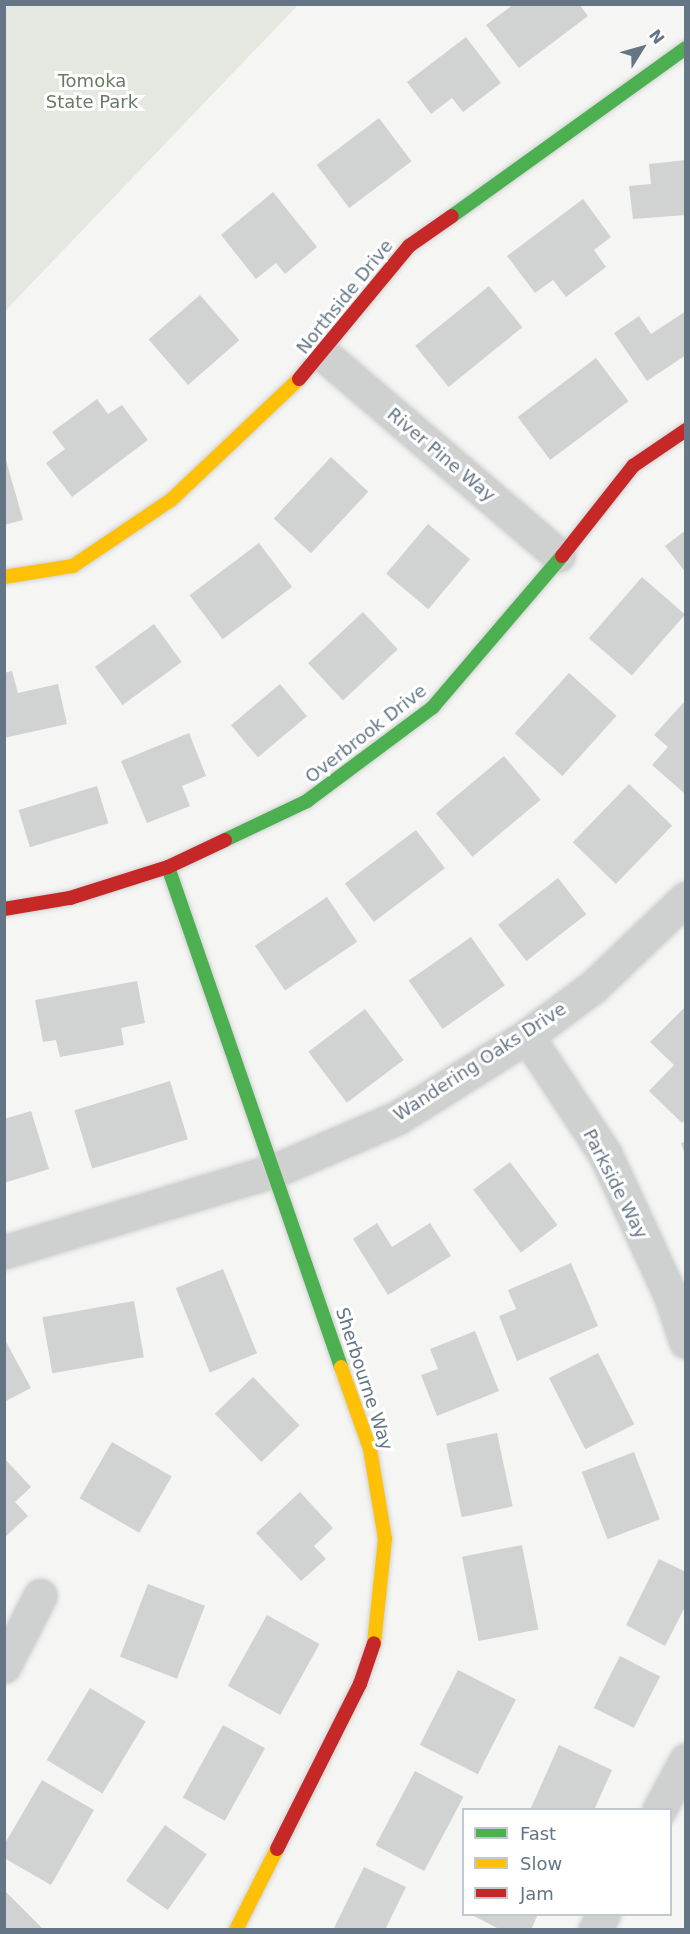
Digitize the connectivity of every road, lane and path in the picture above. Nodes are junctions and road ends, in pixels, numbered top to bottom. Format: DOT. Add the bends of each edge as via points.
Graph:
graph roads {
  1 [pos="686,48"];
  2 [pos="324,354"];
  3 [pos="686,429"];
  4 [pos="558,555"];
  5 [pos="4,577"];
  6 [pos="168,867"];
  7 [pos="686,898"];
  8 [pos="4,909"];
  9 [pos="527,1036"];
  10 [pos="276,1170"];
  11 [pos="4,1252"];
  12 [pos="686,1342"];
  13 [pos="40,1596"];
  14 [pos="4,1666"];
  15 [pos="686,1760"];
  16 [pos="660,1808"];
  17 [pos="236,1929"];
  1 -- 2 [label="street, Northside Drive" via="409,246"];
  2 -- 4 [label="street, River Pine Way"];
  2 -- 5 [label="street, Northside Drive" via="171,500 73,566"];
  3 -- 4 [label="street, Overbrook Drive" via="633,466"];
  4 -- 6 [label="street, Overbrook Drive" via="486,651 433,707 307,801"];
  6 -- 8 [label="street, Overbrook Drive" via="69,898"];
  6 -- 10 [label="street, Sherbourne Way"];
  7 -- 9 [label="street, Wandering Oaks Drive" via="594,986"];
  9 -- 10 [label="street, Wandering Oaks Drive" via="397,1118"];
  9 -- 12 [label="street, Parkside Way" via="604,1155 670,1297"];
  10 -- 11 [label="street, Wandering Oaks Drive"];
  10 -- 17 [label="street, Sherbourne Way" via="370,1449 385,1539 376,1636 360,1684"];
  13 -- 14 [label="street"];
  15 -- 16 [label="street"];
}
